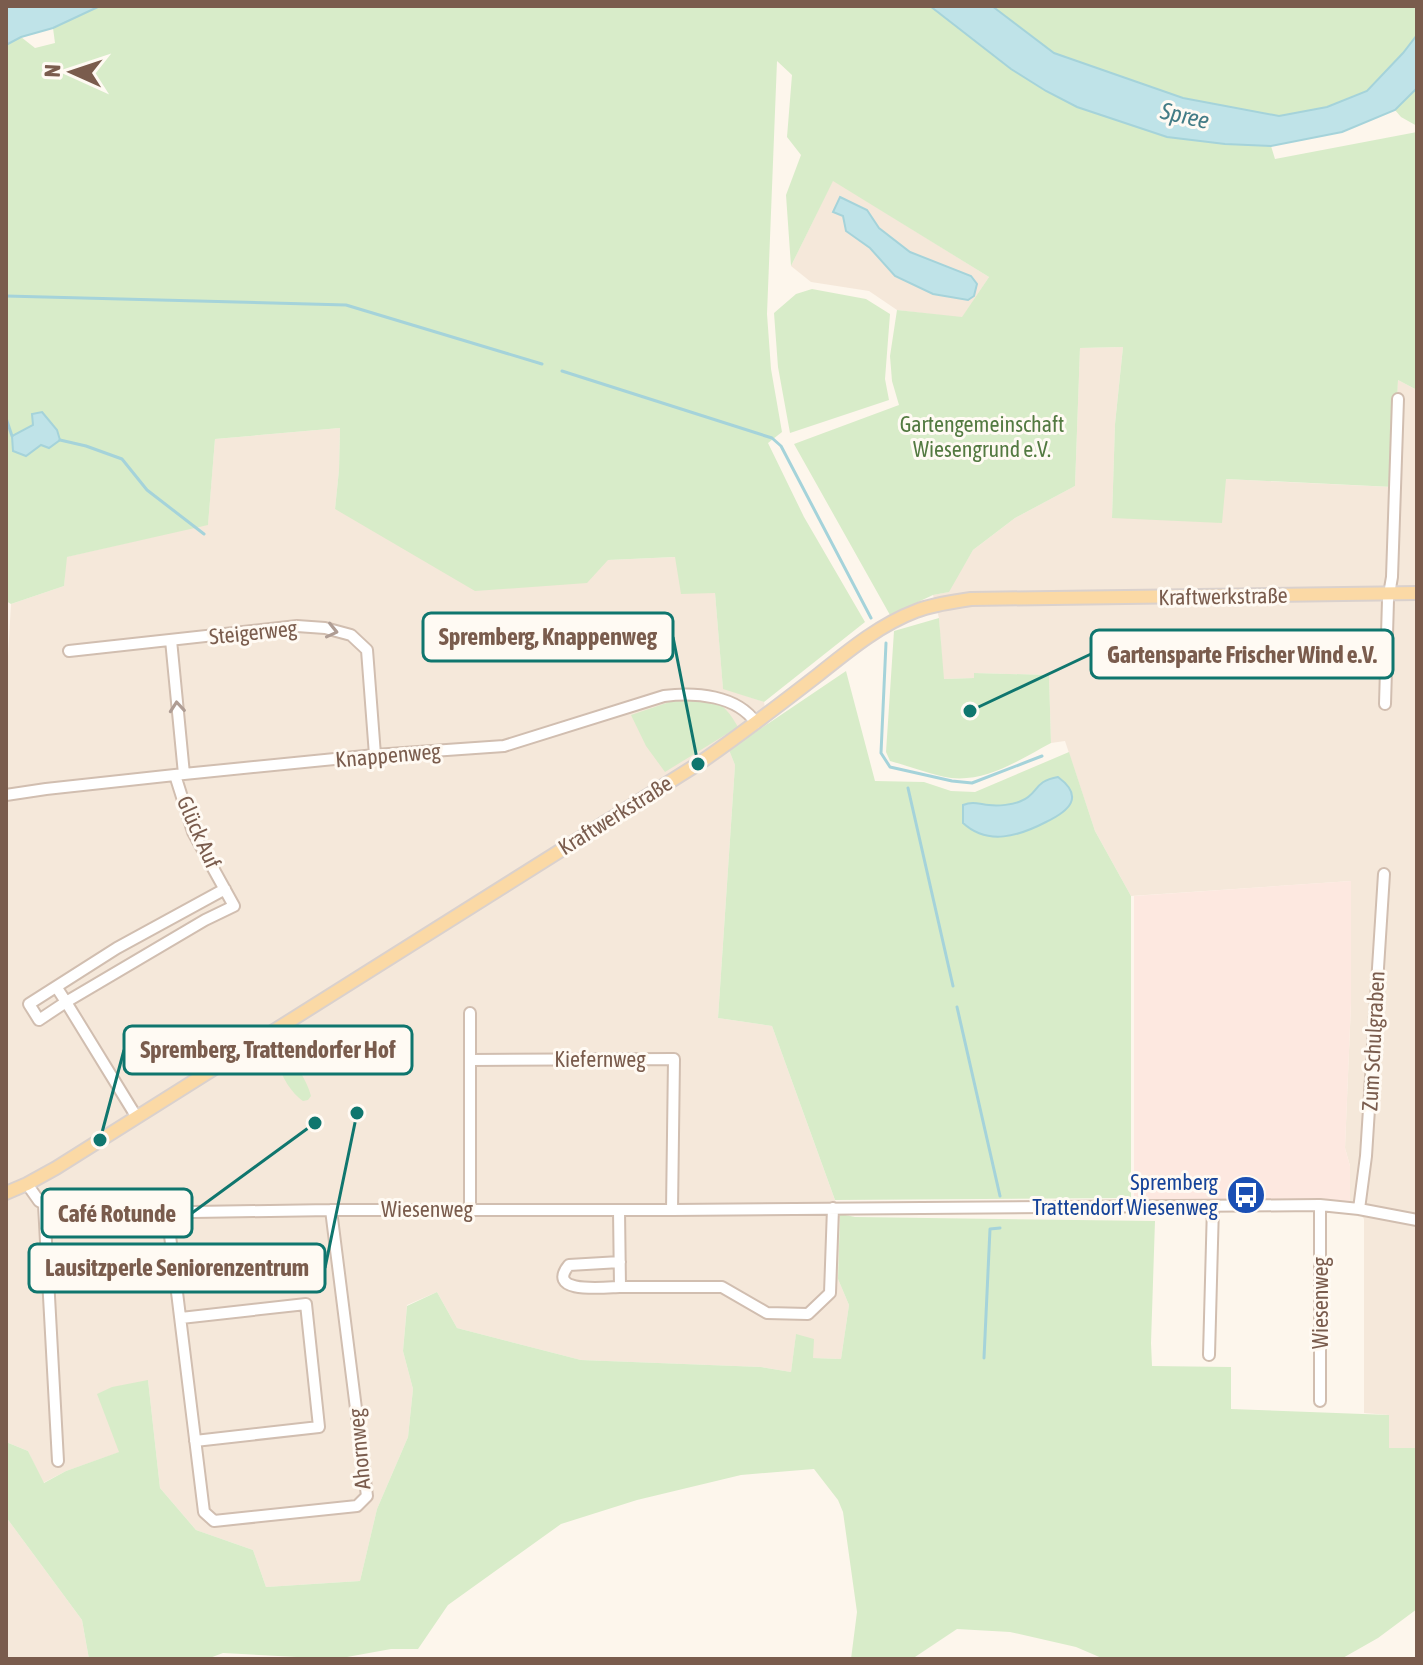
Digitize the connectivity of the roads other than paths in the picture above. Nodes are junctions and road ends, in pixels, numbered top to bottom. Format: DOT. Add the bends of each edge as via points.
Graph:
graph roads {
  1 [pos="1398,399"];
  2 [pos="1389,593"];
  3 [pos="1417,593"];
  4 [pos="171,640"];
  5 [pos="69,651"];
  6 [pos="1385,704"];
  7 [pos="756,723"];
  8 [pos="375,755"];
  9 [pos="179,774"];
  10 [pos="6,795"];
  11 [pos="1384,874"];
  12 [pos="225,889"];
  13 [pos="195,904"];
  14 [pos="205,920"];
  15 [pos="117,948"];
  16 [pos="128,965"];
  17 [pos="57,988"];
  18 [pos="66,1002"];
  19 [pos="470,1013"];
  20 [pos="470,1060"];
  21 [pos="136,1116"];
  22 [pos="27,1184"];
  23 [pos="6,1193"];
  24 [pos="44,1205"];
  25 [pos="1320,1205"];
  26 [pos="1213,1206"];
  27 [pos="833,1208"];
  28 [pos="470,1209"];
  29 [pos="1359,1209"];
  30 [pos="331,1210"];
  31 [pos="619,1210"];
  32 [pos="672,1210"];
  33 [pos="167,1211"];
  34 [pos="1417,1220"];
  35 [pos="620,1262"];
  36 [pos="620,1287"];
  37 [pos="181,1318"];
  38 [pos="1209,1355"];
  39 [pos="1320,1401"];
  40 [pos="195,1441"];
  41 [pos="58,1461"];
  1 -- 2 [label="street"];
  2 -- 3 [label="main road, Kraftwerkstraße"];
  2 -- 6 [label="street"];
  2 -- 7 [label="main road, Kraftwerkstraße" via="971,599 939,604 886,625"];
  4 -- 5 [label="street, Steigerweg"];
  4 -- 8 [label="street, Steigerweg, one-way" via="297,626 351,635 367,650"];
  9 -- 4 [label="street, one-way"];
  7 -- 8 [label="street, Knappenweg" via="733,704 683,694 504,746"];
  7 -- 21 [label="main road, Kraftwerkstraße"];
  8 -- 9 [label="street, Knappenweg"];
  9 -- 10 [label="street, Knappenweg"];
  9 -- 12 [label="street, Glück Auf" via="193,832"];
  11 -- 29 [label="street, Zum Schulgraben"];
  12 -- 13 [label="street, Glück Auf"];
  12 -- 14 [label="street, Glück Auf" via="234,906"];
  13 -- 14 [label="street, Glück Auf"];
  13 -- 15 [label="street, Glück Auf"];
  14 -- 16 [label="street, Glück Auf"];
  15 -- 16 [label="street"];
  15 -- 17 [label="street, Glück Auf"];
  16 -- 18 [label="street, Glück Auf"];
  17 -- 18 [label="street"];
  17 -- 18 [label="street, Glück Auf" via="29,1004 39,1020"];
  18 -- 21 [label="street"];
  19 -- 20 [label="street"];
  20 -- 28 [label="street"];
  20 -- 32 [label="street, Kiefernweg" via="674,1059"];
  21 -- 22 [label="main road, Kraftwerkstraße"];
  22 -- 23 [label="main road, Kraftwerkstraße"];
  22 -- 24 [label="street"];
  24 -- 33 [label="street, Wiesenweg" via="64,1211"];
  24 -- 41 [label="street"];
  25 -- 26 [label="street, Wiesenweg"];
  25 -- 29 [label="street, Wiesenweg"];
  25 -- 39 [label="street, Wiesenweg"];
  26 -- 27 [label="street, Wiesenweg"];
  26 -- 38 [label="street"];
  27 -- 32 [label="street, Wiesenweg"];
  27 -- 36 [label="street" via="830,1293 808,1314 767,1313 722,1287"];
  28 -- 30 [label="street, Wiesenweg"];
  28 -- 31 [label="street, Wiesenweg"];
  29 -- 34 [label="street, Wiesenweg"];
  30 -- 33 [label="street, Wiesenweg"];
  30 -- 40 [label="street, Ahornweg" via="367,1496 357,1506 214,1521 204,1512"];
  31 -- 32 [label="street, Wiesenweg"];
  31 -- 35 [label="street"];
  33 -- 37 [label="street"];
  35 -- 36 [label="street"];
  35 -- 36 [label="street" via="569,1265 564,1277 576,1288"];
  37 -- 40 [label="street"];
  37 -- 40 [label="street" via="306,1304 319,1427"];
}
